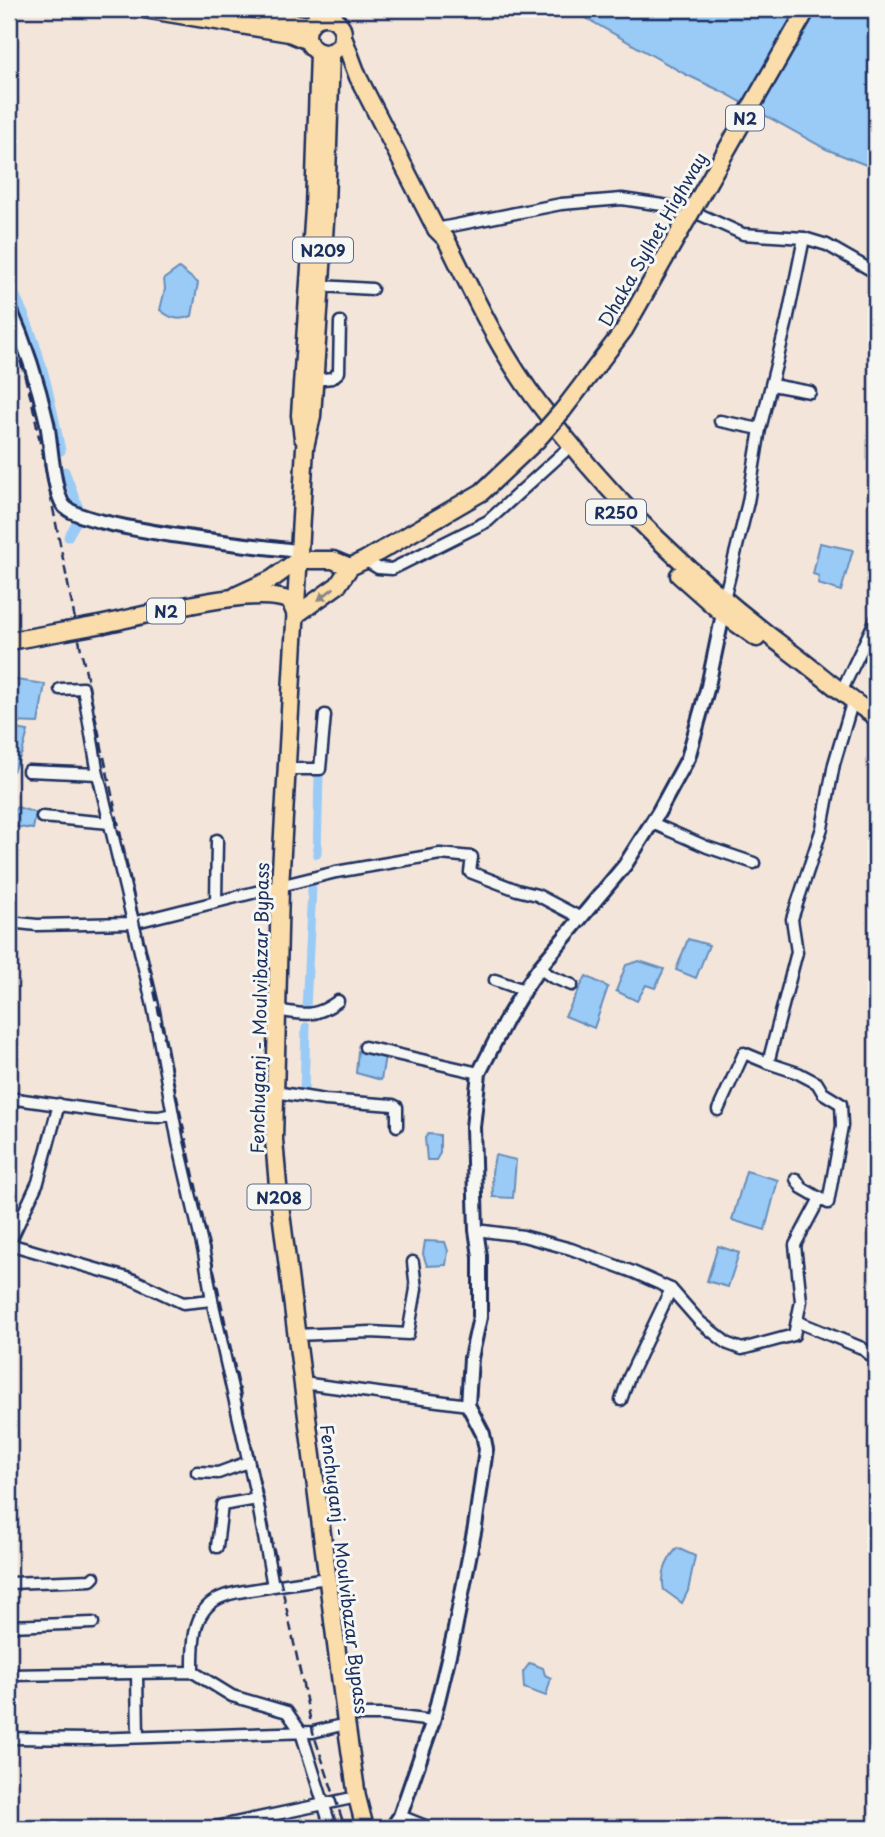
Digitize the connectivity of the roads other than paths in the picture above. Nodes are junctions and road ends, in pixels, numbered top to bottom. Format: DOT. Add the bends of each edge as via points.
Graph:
graph roads {
  1 [pos="144,9"];
  2 [pos="198,9"];
  3 [pos="807,9"];
  4 [pos="319,15"];
  5 [pos="343,37"];
  6 [pos="319,48"];
  7 [pos="358,77"];
  8 [pos="331,80"];
  9 [pos="436,229"];
  10 [pos="804,238"];
  11 [pos="876,273"];
  12 [pos="321,285"];
  13 [pos="372,289"];
  14 [pos="9,307"];
  15 [pos="340,322"];
  16 [pos="315,380"];
  17 [pos="772,385"];
  18 [pos="810,392"];
  19 [pos="720,421"];
  20 [pos="760,429"];
  21 [pos="305,447"];
  22 [pos="564,452"];
  23 [pos="298,555"];
  24 [pos="365,560"];
  25 [pos="349,567"];
  26 [pos="228,599"];
  27 [pos="723,606"];
  28 [pos="296,615"];
  29 [pos="876,619"];
  30 [pos="9,640"];
  31 [pos="60,689"];
  32 [pos="842,691"];
  33 [pos="850,710"];
  34 [pos="325,715"];
  35 [pos="876,717"];
  36 [pos="876,727"];
  37 [pos="286,769"];
  38 [pos="28,771"];
  39 [pos="98,774"];
  40 [pos="42,817"];
  41 [pos="110,823"];
  42 [pos="652,823"];
  43 [pos="217,839"];
  44 [pos="754,863"];
  45 [pos="280,887"];
  46 [pos="216,901"];
  47 [pos="580,918"];
  48 [pos="9,922"];
  49 [pos="132,923"];
  50 [pos="539,968"];
  51 [pos="495,980"];
  52 [pos="572,985"];
  53 [pos="524,990"];
  54 [pos="338,1001"];
  55 [pos="277,1010"];
  56 [pos="365,1047"];
  57 [pos="768,1063"];
  58 [pos="479,1073"];
  59 [pos="275,1092"];
  60 [pos="9,1098"];
  61 [pos="59,1104"];
  62 [pos="718,1110"];
  63 [pos="173,1114"];
  64 [pos="397,1126"];
  65 [pos="796,1179"];
  66 [pos="820,1198"];
  67 [pos="476,1230"];
  68 [pos="9,1244"];
  69 [pos="413,1262"];
  70 [pos="671,1289"];
  71 [pos="212,1300"];
  72 [pos="798,1322"];
  73 [pos="295,1335"];
  74 [pos="876,1360"];
  75 [pos="302,1383"];
  76 [pos="621,1400"];
  77 [pos="468,1405"];
  78 [pos="248,1462"];
  79 [pos="197,1472"];
  80 [pos="257,1500"];
  81 [pos="217,1547"];
  82 [pos="94,1577"];
  83 [pos="327,1578"];
  84 [pos="9,1583"];
  85 [pos="273,1586"];
  86 [pos="93,1623"];
  87 [pos="9,1626"];
  88 [pos="192,1672"];
  89 [pos="137,1674"];
  90 [pos="9,1675"];
  91 [pos="9,1690"];
  92 [pos="345,1719"];
  93 [pos="433,1721"];
  94 [pos="301,1732"];
  95 [pos="138,1737"];
  96 [pos="10,1738"];
  97 [pos="357,1797"];
  98 [pos="323,1804"];
  99 [pos="400,1816"];
  100 [pos="211,1828"];
  101 [pos="331,1828"];
  102 [pos="365,1828"];
  103 [pos="392,1828"];
  104 [pos="430,1828"];
  1 -- 6 [label="main road" via="289,33"];
  2 -- 4 [label="main road" via="286,21"];
  3 -- 24 [label="main road, Dhaka Sylhet Highway / N2, bridge" via="624,330 563,411 482,492"];
  4 -- 5 [label="main road" via="342,27"];
  4 -- 6 [label="main road, N209" via="307,30"];
  5 -- 6 [label="main road" via="339,46"];
  5 -- 7 [label="main road, R250"];
  6 -- 7 [label="main road, R250" via="349,65"];
  6 -- 8 [label="main road, N209"];
  6 -- 21 [label="main road, N209" via="300,415"];
  7 -- 8 [label="main road" via="339,69"];
  7 -- 9 [label="main road, R250"];
  8 -- 12 [label="main road, N209"];
  9 -- 10 [label="street" via="521,211 622,199 701,215 743,234"];
  9 -- 22 [label="main road, R250" via="438,243 490,346"];
  9 -- 27 [label="main road, R250" via="446,239 505,354 539,405 605,486"];
  10 -- 11 [label="street" via="827,244"];
  10 -- 17 [label="street"];
  12 -- 13 [label="street"];
  12 -- 16 [label="main road, N209"];
  14 -- 23 [label="street" via="33,368 64,507 83,517 180,537"];
  15 -- 16 [label="street" via="339,372"];
  16 -- 21 [label="main road, N209"];
  17 -- 18 [label="street"];
  17 -- 20 [label="street"];
  19 -- 20 [label="street"];
  20 -- 27 [label="street"];
  21 -- 23 [label="main road, N209"];
  22 -- 24 [label="street" via="488,521 392,569"];
  22 -- 27 [label="main road, R250" via="636,532"];
  23 -- 25 [label="main road"];
  23 -- 26 [label="main road, N2" via="272,579"];
  23 -- 28 [label="main road, Fenchuganj - Moulvibazar Bypass / N208"];
  24 -- 25 [label="main road, N2"];
  25 -- 28 [label="main road, N2, one-way" via="338,585"];
  26 -- 28 [label="main road, N2" via="283,598 290,601"];
  26 -- 30 [label="main road, N2, bridge"];
  27 -- 32 [label="main road, R250"];
  27 -- 33 [label="main road, R250"];
  27 -- 42 [label="street" via="688,758"];
  28 -- 37 [label="main road, Fenchuganj - Moulvibazar Bypass / N208"];
  29 -- 32 [label="street"];
  31 -- 39 [label="street" via="83,688"];
  32 -- 35 [label="main road, R250"];
  33 -- 36 [label="main road, R250"];
  33 -- 57 [label="street" via="822,828 792,919 797,952"];
  34 -- 37 [label="street" via="320,769"];
  37 -- 45 [label="main road, Fenchuganj - Moulvibazar Bypass / N208"];
  38 -- 39 [label="street"];
  39 -- 41 [label="street"];
  40 -- 41 [label="street"];
  41 -- 49 [label="street"];
  42 -- 44 [label="street"];
  42 -- 47 [label="street" via="625,865"];
  43 -- 46 [label="street"];
  45 -- 46 [label="street"];
  45 -- 47 [label="street" via="440,854 472,857 470,872 537,894"];
  45 -- 55 [label="main road, Fenchuganj - Moulvibazar Bypass / N208"];
  46 -- 49 [label="street"];
  47 -- 50 [label="street"];
  48 -- 49 [label="street"];
  49 -- 63 [label="street"];
  50 -- 52 [label="street"];
  50 -- 53 [label="street"];
  51 -- 53 [label="street"];
  53 -- 58 [label="street"];
  54 -- 55 [label="street" via="322,1013"];
  55 -- 59 [label="main road, Fenchuganj - Moulvibazar Bypass / N208"];
  56 -- 58 [label="street"];
  57 -- 62 [label="street" via="744,1053"];
  57 -- 66 [label="street" via="817,1083 822,1093 841,1104 842,1126 828,1203"];
  58 -- 67 [label="street" via="473,1127"];
  59 -- 64 [label="street" via="393,1105 397,1107"];
  59 -- 73 [label="main road, Fenchuganj - Moulvibazar Bypass / N208" via="274,1140"];
  60 -- 61 [label="street"];
  61 -- 63 [label="street" via="137,1116"];
  61 -- 68 [label="street" via="38,1182"];
  63 -- 71 [label="street"];
  65 -- 66 [label="street"];
  66 -- 72 [label="street" via="795,1245 801,1301"];
  67 -- 70 [label="street" via="571,1249"];
  67 -- 77 [label="street" via="480,1317"];
  68 -- 71 [label="street" via="134,1280 183,1303"];
  69 -- 73 [label="street" via="416,1289 408,1334"];
  70 -- 72 [label="street" via="699,1322 742,1349 794,1335"];
  70 -- 76 [label="street"];
  71 -- 78 [label="street"];
  72 -- 74 [label="street" via="862,1348"];
  73 -- 75 [label="main road, Fenchuganj - Moulvibazar Bypass / N208"];
  75 -- 77 [label="street"];
  75 -- 83 [label="main road, Fenchuganj - Moulvibazar Bypass / N208"];
  77 -- 93 [label="street" via="486,1449 464,1581"];
  78 -- 79 [label="street" via="218,1473"];
  78 -- 80 [label="street"];
  80 -- 81 [label="street" via="222,1505"];
  80 -- 85 [label="street"];
  82 -- 84 [label="street" via="73,1582"];
  83 -- 85 [label="street"];
  83 -- 92 [label="main road, Fenchuganj - Moulvibazar Bypass / N208"];
  85 -- 88 [label="street" via="211,1603 200,1615 194,1634"];
  86 -- 87 [label="street"];
  88 -- 89 [label="street"];
  88 -- 94 [label="street" via="232,1696 287,1712"];
  89 -- 90 [label="street"];
  89 -- 95 [label="street"];
  91 -- 96 [label="street"];
  92 -- 93 [label="street" via="384,1715"];
  92 -- 94 [label="street"];
  92 -- 97 [label="main road, Fenchuganj - Moulvibazar Bypass / N208"];
  93 -- 99 [label="street"];
  94 -- 95 [label="street"];
  94 -- 98 [label="street"];
  95 -- 96 [label="street"];
  97 -- 98 [label="street"];
  97 -- 102 [label="main road, Fenchuganj - Moulvibazar Bypass / N208"];
  98 -- 100 [label="street"];
  98 -- 101 [label="street"];
  99 -- 103 [label="street"];
  99 -- 104 [label="street"];
}
